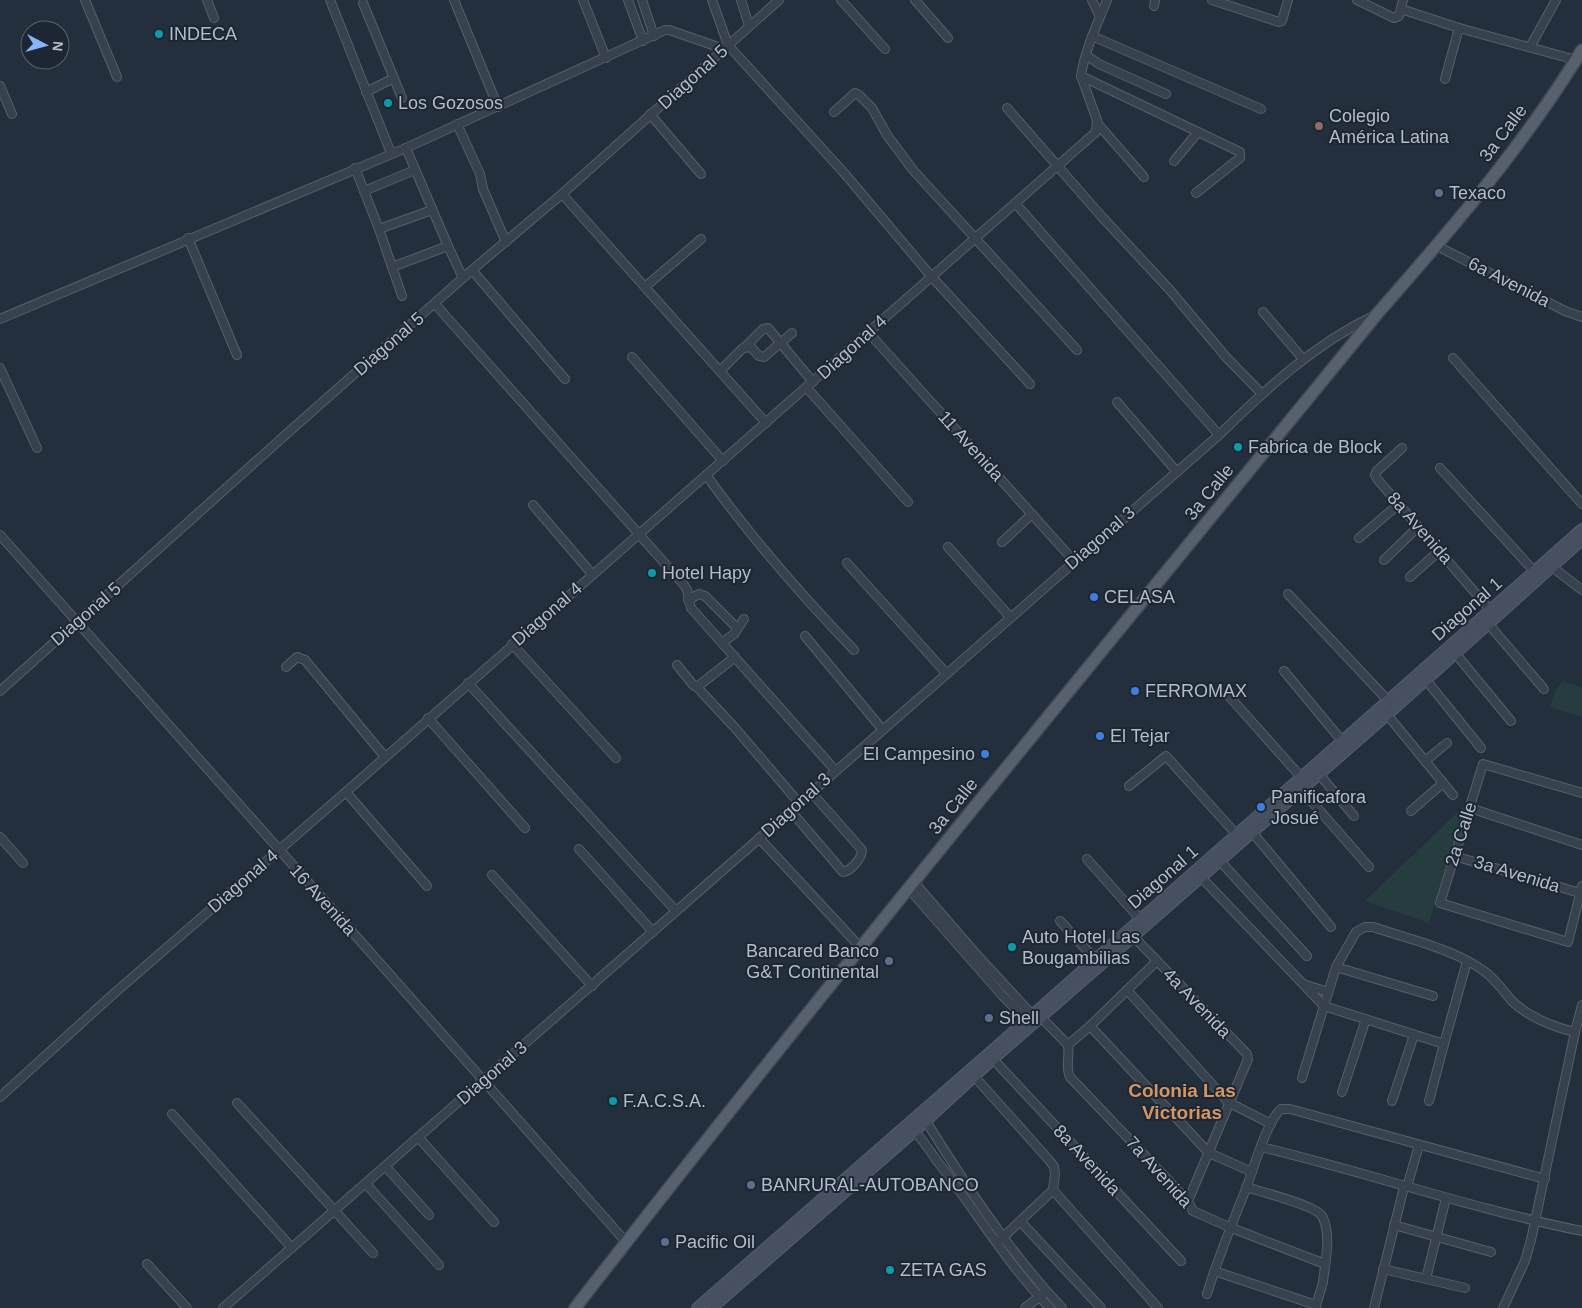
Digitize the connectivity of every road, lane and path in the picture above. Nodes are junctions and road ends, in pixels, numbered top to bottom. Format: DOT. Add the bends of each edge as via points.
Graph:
graph roads {
  1 [pos="85,0"];
  2 [pos="207,0"];
  3 [pos="330,0"];
  4 [pos="454,0"];
  5 [pos="583,0"];
  6 [pos="628,0"];
  7 [pos="642,0"];
  8 [pos="712,0"];
  9 [pos="741,0"];
  10 [pos="779,0"];
  11 [pos="841,0"];
  12 [pos="915,0"];
  13 [pos="1092,0"];
  14 [pos="1107,0"];
  15 [pos="1212,0"];
  16 [pos="1288,0"];
  17 [pos="1357,0"];
  18 [pos="1403,0"];
  19 [pos="1556,0"];
  20 [pos="363,3"];
  21 [pos="1401,9"];
  22 [pos="1099,15"];
  23 [pos="214,18"];
  24 [pos="749,26"];
  25 [pos="1459,28"];
  26 [pos="654,36"];
  27 [pos="1092,36"];
  28 [pos="948,38"];
  29 [pos="643,41"];
  30 [pos="726,47"];
  31 [pos="1530,47"];
  32 [pos="885,49"];
  33 [pos="1582,50"];
  34 [pos="1086,54"];
  35 [pos="606,58"];
  36 [pos="1576,60"];
  37 [pos="1081,76"];
  38 [pos="117,77"];
  39 [pos="394,78"];
  40 [pos="1444,79"];
  41 [pos="0,86"];
  42 [pos="366,92"];
  43 [pos="1166,94"];
  44 [pos="402,98"];
  45 [pos="498,107"];
  46 [pos="1007,108"];
  47 [pos="1261,109"];
  48 [pos="834,112"];
  49 [pos="12,114"];
  50 [pos="650,114"];
  51 [pos="457,124"];
  52 [pos="1097,128"];
  53 [pos="1198,132"];
  54 [pos="406,148"];
  55 [pos="391,153"];
  56 [pos="1174,161"];
  57 [pos="1057,166"];
  58 [pos="355,168"];
  59 [pos="415,170"];
  60 [pos="701,174"];
  61 [pos="1144,177"];
  62 [pos="364,191"];
  63 [pos="1196,193"];
  64 [pos="562,194"];
  65 [pos="1016,204"];
  66 [pos="432,210"];
  67 [pos="379,229"];
  68 [pos="188,238"];
  69 [pos="974,238"];
  70 [pos="701,239"];
  71 [pos="506,242"];
  72 [pos="448,246"];
  73 [pos="1437,246"];
  74 [pos="392,267"];
  75 [pos="472,270"];
  76 [pos="931,276"];
  77 [pos="463,278"];
  78 [pos="645,288"];
  79 [pos="402,296"];
  80 [pos="435,304"];
  81 [pos="1263,312"];
  82 [pos="1377,314"];
  83 [pos="1582,317"];
  84 [pos="0,319"];
  85 [pos="868,332"];
  86 [pos="792,333"];
  87 [pos="780,343"];
  88 [pos="746,346"];
  89 [pos="1077,350"];
  90 [pos="237,355"];
  91 [pos="632,357"];
  92 [pos="1453,358"];
  93 [pos="1303,359"];
  94 [pos="0,368"];
  95 [pos="720,371"];
  96 [pos="565,379"];
  97 [pos="1030,384"];
  98 [pos="810,385"];
  99 [pos="1262,394"];
  100 [pos="1117,402"];
  101 [pos="766,423"];
  102 [pos="1219,435"];
  103 [pos="36,448"];
  104 [pos="1402,448"];
  105 [pos="723,461"];
  106 [pos="1440,468"];
  107 [pos="1177,472"];
  108 [pos="706,475"];
  109 [pos="908,502"];
  110 [pos="1399,504"];
  111 [pos="1582,504"];
  112 [pos="533,505"];
  113 [pos="1032,514"];
  114 [pos="1418,527"];
  115 [pos="1582,529"];
  116 [pos="638,534"];
  117 [pos="0,535"];
  118 [pos="1360,538"];
  119 [pos="1582,540"];
  120 [pos="1002,542"];
  121 [pos="948,547"];
  122 [pos="1439,551"];
  123 [pos="1384,560"];
  124 [pos="1074,561"];
  125 [pos="847,562"];
  126 [pos="1549,563"];
  127 [pos="1534,571"];
  128 [pos="592,574"];
  129 [pos="1410,577"];
  130 [pos="1582,590"];
  131 [pos="1288,594"];
  132 [pos="688,600"];
  133 [pos="1492,613"];
  134 [pos="1010,617"];
  135 [pos="744,619"];
  136 [pos="76,622"];
  137 [pos="736,628"];
  138 [pos="805,636"];
  139 [pos="1465,638"];
  140 [pos="722,643"];
  141 [pos="512,644"];
  142 [pos="854,650"];
  143 [pos="1455,653"];
  144 [pos="735,657"];
  145 [pos="677,665"];
  146 [pos="286,667"];
  147 [pos="1284,671"];
  148 [pos="946,673"];
  149 [pos="1426,680"];
  150 [pos="468,683"];
  151 [pos="697,687"];
  152 [pos="1544,689"];
  153 [pos="0,691"];
  154 [pos="1228,696"];
  155 [pos="1388,707"];
  156 [pos="428,718"];
  157 [pos="1511,721"];
  158 [pos="882,730"];
  159 [pos="1342,741"];
  160 [pos="1447,743"];
  161 [pos="1481,748"];
  162 [pos="385,757"];
  163 [pos="616,758"];
  164 [pos="1425,761"];
  165 [pos="835,770"];
  166 [pos="1319,774"];
  167 [pos="1299,783"];
  168 [pos="1443,783"];
  169 [pos="1129,786"];
  170 [pos="346,792"];
  171 [pos="811,792"];
  172 [pos="1582,793"];
  173 [pos="1453,795"];
  174 [pos="799,802"];
  175 [pos="1470,808"];
  176 [pos="790,810"];
  177 [pos="1411,811"];
  178 [pos="1354,816"];
  179 [pos="525,828"];
  180 [pos="1252,832"];
  181 [pos="1236,834"];
  182 [pos="0,836"];
  183 [pos="759,838"];
  184 [pos="1582,845"];
  185 [pos="279,850"];
  186 [pos="579,850"];
  187 [pos="1454,856"];
  188 [pos="1087,859"];
  189 [pos="1220,861"];
  190 [pos="23,864"];
  191 [pos="1369,867"];
  192 [pos="1198,874"];
  193 [pos="492,875"];
  194 [pos="911,885"];
  195 [pos="427,886"];
  196 [pos="1581,890"];
  197 [pos="676,911"];
  198 [pos="1140,919"];
  199 [pos="1060,921"];
  200 [pos="1331,927"];
  201 [pos="653,932"];
  202 [pos="1130,933"];
  203 [pos="861,948"];
  204 [pos="1307,956"];
  205 [pos="1095,959"];
  206 [pos="1156,961"];
  207 [pos="1467,961"];
  208 [pos="1336,967"];
  209 [pos="1300,983"];
  210 [pos="592,986"];
  211 [pos="1127,990"];
  212 [pos="1328,992"];
  213 [pos="1433,996"];
  214 [pos="1582,1005"];
  215 [pos="1324,1006"];
  216 [pos="1581,1014"];
  217 [pos="1034,1018"];
  218 [pos="1366,1019"];
  219 [pos="1090,1026"];
  220 [pos="1575,1032"];
  221 [pos="1414,1035"];
  222 [pos="1444,1044"];
  223 [pos="1068,1045"];
  224 [pos="993,1059"];
  225 [pos="974,1076"];
  226 [pos="1302,1078"];
  227 [pos="484,1080"];
  228 [pos="1342,1092"];
  229 [pos="0,1098"];
  230 [pos="1392,1101"];
  231 [pos="1429,1101"];
  232 [pos="1228,1102"];
  233 [pos="237,1103"];
  234 [pos="172,1114"];
  235 [pos="923,1117"];
  236 [pos="907,1123"];
  237 [pos="1271,1124"];
  238 [pos="915,1132"];
  239 [pos="419,1138"];
  240 [pos="1418,1145"];
  241 [pos="1261,1147"];
  242 [pos="1209,1153"];
  243 [pos="946,1154"];
  244 [pos="938,1161"];
  245 [pos="386,1166"];
  246 [pos="1252,1172"];
  247 [pos="1545,1179"];
  248 [pos="366,1184"];
  249 [pos="1246,1187"];
  250 [pos="1406,1187"];
  251 [pos="1053,1190"];
  252 [pos="1446,1198"];
  253 [pos="1188,1201"];
  254 [pos="335,1212"];
  255 [pos="430,1215"];
  256 [pos="1020,1221"];
  257 [pos="1535,1221"];
  258 [pos="494,1222"];
  259 [pos="1394,1225"];
  260 [pos="1229,1228"];
  261 [pos="1582,1231"];
  262 [pos="1436,1236"];
  263 [pos="1000,1240"];
  264 [pos="626,1242"];
  265 [pos="292,1248"];
  266 [pos="1491,1252"];
  267 [pos="372,1253"];
  268 [pos="1181,1261"];
  269 [pos="147,1264"];
  270 [pos="1325,1264"];
  271 [pos="439,1265"];
  272 [pos="1383,1269"];
  273 [pos="1214,1271"];
  274 [pos="1426,1279"];
  275 [pos="1465,1288"];
  276 [pos="1046,1291"];
  277 [pos="1207,1294"];
  278 [pos="1040,1298"];
  279 [pos="1316,1307"];
  280 [pos="186,1308"];
  281 [pos="223,1308"];
  282 [pos="575,1308"];
  283 [pos="697,1308"];
  284 [pos="712,1308"];
  285 [pos="1025,1308"];
  286 [pos="1050,1308"];
  287 [pos="1062,1308"];
  288 [pos="1100,1308"];
  289 [pos="1158,1308"];
  290 [pos="1374,1308"];
  291 [pos="1503,1308"];
  1 -- 38 [label="street"];
  2 -- 23 [label="street"];
  3 -- 42 [label="street"];
  4 -- 45 [label="street"];
  5 -- 35 [label="street"];
  6 -- 29 [label="street"];
  7 -- 26 [label="street"];
  8 -- 30 [label="street"];
  9 -- 24 [label="street"];
  10 -- 24 [label="street, Diagonal 5"];
  11 -- 32 [label="street"];
  12 -- 28 [label="street"];
  13 -- 22 [label="street"];
  14 -- 22 [label="street"];
  15 -- 16 [label="street" via="1279,22"];
  17 -- 21 [label="street" via="1394,18 1399,16"];
  18 -- 21 [label="street"];
  19 -- 31 [label="street"];
  20 -- 39 [label="street"];
  21 -- 25 [label="street"];
  22 -- 27 [label="street"];
  24 -- 30 [label="street, Diagonal 5"];
  25 -- 31 [label="street"];
  25 -- 40 [label="street"];
  26 -- 29 [label="street"];
  26 -- 30 [label="street" via="669,30"];
  27 -- 34 [label="street"];
  27 -- 47 [label="street"];
  29 -- 35 [label="street"];
  30 -- 50 [label="street, Diagonal 5"];
  30 -- 76 [label="street" via="844,174"];
  31 -- 36 [label="street"];
  33 -- 36 [label="main road, 3a Calle"];
  34 -- 37 [label="street"];
  34 -- 43 [label="street" via="1094,61"];
  35 -- 45 [label="street"];
  36 -- 73 [label="main road, 3a Calle" via="1533,122"];
  37 -- 52 [label="street"];
  37 -- 53 [label="street"];
  39 -- 42 [label="street"];
  39 -- 44 [label="street"];
  41 -- 49 [label="street"];
  42 -- 55 [label="street"];
  45 -- 51 [label="street"];
  46 -- 57 [label="street"];
  48 -- 69 [label="street" via="858,93 872,108 913,170"];
  50 -- 60 [label="street"];
  50 -- 64 [label="street, Diagonal 5"];
  51 -- 54 [label="street"];
  51 -- 71 [label="street"];
  52 -- 57 [label="street, Diagonal 4"];
  52 -- 61 [label="street"];
  53 -- 56 [label="street"];
  53 -- 63 [label="street" via="1241,156"];
  54 -- 55 [label="street"];
  54 -- 59 [label="street"];
  55 -- 58 [label="street"];
  57 -- 65 [label="street, Diagonal 4"];
  57 -- 99 [label="street"];
  58 -- 62 [label="street"];
  58 -- 68 [label="street"];
  59 -- 62 [label="street"];
  59 -- 66 [label="street"];
  62 -- 67 [label="street"];
  64 -- 71 [label="street, Diagonal 5"];
  64 -- 78 [label="street"];
  65 -- 69 [label="street, Diagonal 4"];
  65 -- 102 [label="street"];
  66 -- 67 [label="street"];
  66 -- 72 [label="street"];
  67 -- 74 [label="street"];
  68 -- 84 [label="street"];
  68 -- 90 [label="street"];
  69 -- 76 [label="street, Diagonal 4"];
  69 -- 89 [label="street"];
  70 -- 78 [label="street"];
  71 -- 75 [label="street, Diagonal 5"];
  72 -- 74 [label="street"];
  72 -- 77 [label="street"];
  73 -- 82 [label="main road, 3a Calle"];
  73 -- 83 [label="street, 6a Avenida"];
  74 -- 79 [label="street"];
  75 -- 77 [label="street, Diagonal 5"];
  75 -- 96 [label="street"];
  76 -- 85 [label="street, Diagonal 4"];
  76 -- 97 [label="street"];
  77 -- 80 [label="street, Diagonal 5"];
  78 -- 95 [label="street"];
  80 -- 116 [label="street"];
  80 -- 136 [label="street, Diagonal 5"];
  81 -- 93 [label="street"];
  82 -- 93 [label="street, Diagonal 3"];
  82 -- 194 [label="main road, 3a Calle"];
  85 -- 98 [label="street, Diagonal 4"];
  85 -- 113 [label="street, 11 Avenida"];
  86 -- 87 [label="street"];
  87 -- 88 [label="street" via="764,357"];
  87 -- 88 [label="street" via="766,328"];
  87 -- 98 [label="street"];
  88 -- 95 [label="street"];
  91 -- 105 [label="street"];
  92 -- 111 [label="street"];
  93 -- 99 [label="street, Diagonal 3"];
  94 -- 103 [label="street"];
  95 -- 101 [label="street"];
  98 -- 101 [label="street, Diagonal 4"];
  98 -- 109 [label="street"];
  99 -- 102 [label="street, Diagonal 3"];
  100 -- 107 [label="street"];
  101 -- 105 [label="street, Diagonal 4"];
  102 -- 107 [label="street, Diagonal 3"];
  104 -- 110 [label="street, 8a Avenida" via="1375,475"];
  105 -- 108 [label="street, Diagonal 4"];
  106 -- 127 [label="street"];
  107 -- 124 [label="street, Diagonal 3"];
  108 -- 116 [label="street, Diagonal 4"];
  108 -- 142 [label="street" via="776,566"];
  110 -- 114 [label="street, 8a Avenida"];
  110 -- 118 [label="street"];
  112 -- 128 [label="street"];
  113 -- 120 [label="street"];
  113 -- 124 [label="street, 11 Avenida"];
  114 -- 122 [label="street, 8a Avenida"];
  114 -- 123 [label="street"];
  115 -- 126 [label="main road, Diagonal 1"];
  116 -- 128 [label="street, Diagonal 4"];
  116 -- 132 [label="street" via="684,585"];
  117 -- 136 [label="street, 16 Avenida"];
  119 -- 126 [label="main road, Diagonal 1"];
  121 -- 134 [label="street"];
  122 -- 129 [label="street"];
  122 -- 133 [label="street, 8a Avenida"];
  124 -- 134 [label="street, Diagonal 3"];
  125 -- 148 [label="street"];
  126 -- 127 [label="main road, Diagonal 1"];
  126 -- 130 [label="street"];
  126 -- 133 [label="main road, Diagonal 1"];
  127 -- 133 [label="main road, Diagonal 1"];
  128 -- 141 [label="street, Diagonal 4"];
  131 -- 155 [label="street"];
  132 -- 137 [label="street" via="700,594 705,596"];
  132 -- 140 [label="street" via="691,608"];
  133 -- 139 [label="main road, Diagonal 1"];
  133 -- 152 [label="street, 8a Avenida"];
  134 -- 148 [label="street, Diagonal 3"];
  135 -- 137 [label="street"];
  136 -- 153 [label="street, Diagonal 5"];
  136 -- 185 [label="street, 16 Avenida"];
  137 -- 140 [label="street" via="734,634"];
  138 -- 158 [label="street"];
  139 -- 143 [label="main road, Diagonal 1"];
  139 -- 155 [label="main road, Diagonal 1"];
  140 -- 144 [label="street"];
  141 -- 150 [label="street, Diagonal 4"];
  141 -- 163 [label="street"];
  143 -- 149 [label="main road, Diagonal 1"];
  143 -- 157 [label="street"];
  144 -- 151 [label="street"];
  144 -- 165 [label="street"];
  145 -- 151 [label="street"];
  146 -- 162 [label="street" via="297,657 305,660"];
  147 -- 159 [label="street"];
  148 -- 158 [label="street, Diagonal 3"];
  149 -- 155 [label="main road, Diagonal 1"];
  149 -- 161 [label="street"];
  150 -- 156 [label="street, Diagonal 4"];
  150 -- 197 [label="street"];
  151 -- 174 [label="street"];
  154 -- 167 [label="street"];
  155 -- 159 [label="main road, Diagonal 1"];
  155 -- 164 [label="street"];
  155 -- 166 [label="main road, Diagonal 1"];
  156 -- 162 [label="street, Diagonal 4"];
  156 -- 179 [label="street"];
  158 -- 165 [label="street, Diagonal 3"];
  159 -- 167 [label="main road, Diagonal 1"];
  160 -- 164 [label="street"];
  162 -- 170 [label="street, Diagonal 4"];
  164 -- 168 [label="street"];
  165 -- 171 [label="street, Diagonal 3"];
  166 -- 167 [label="main road, Diagonal 1"];
  166 -- 178 [label="street"];
  167 -- 180 [label="main road, Diagonal 1"];
  167 -- 181 [label="main road, Diagonal 1"];
  167 -- 191 [label="street"];
  168 -- 173 [label="street"];
  168 -- 177 [label="street"];
  169 -- 181 [label="street" via="1166,756"];
  170 -- 185 [label="street, Diagonal 4"];
  170 -- 195 [label="street"];
  171 -- 174 [label="street, Diagonal 3"];
  171 -- 176 [label="street" via="862,850 861,856 846,872"];
  172 -- 175 [label="street, 2a Calle" via="1483,764"];
  174 -- 176 [label="street, Diagonal 3"];
  175 -- 184 [label="street"];
  175 -- 187 [label="street, 2a Calle"];
  176 -- 183 [label="street, Diagonal 3"];
  180 -- 189 [label="main road, Diagonal 1"];
  180 -- 200 [label="street"];
  181 -- 192 [label="main road, Diagonal 1"];
  182 -- 190 [label="street"];
  183 -- 197 [label="street, Diagonal 3"];
  183 -- 203 [label="street"];
  185 -- 227 [label="street, 16 Avenida"];
  185 -- 229 [label="street, Diagonal 4"];
  186 -- 201 [label="street"];
  187 -- 196 [label="street, 3a Avenida"];
  187 -- 196 [label="street, 2a Calle" via="1440,903 1568,942"];
  188 -- 198 [label="street"];
  189 -- 192 [label="main road, Diagonal 1"];
  189 -- 204 [label="street"];
  192 -- 198 [label="main road, Diagonal 1"];
  192 -- 202 [label="main road, Diagonal 1"];
  192 -- 209 [label="street"];
  193 -- 210 [label="street"];
  194 -- 203 [label="main road, 3a Calle"];
  194 -- 217 [label="street"];
  197 -- 201 [label="street, Diagonal 3"];
  198 -- 202 [label="main road, Diagonal 1"];
  199 -- 205 [label="street"];
  201 -- 210 [label="street, Diagonal 3"];
  202 -- 205 [label="main road, Diagonal 1"];
  202 -- 206 [label="street, 4a Avenida"];
  202 -- 217 [label="main road, Diagonal 1"];
  203 -- 264 [label="main road, 3a Calle"];
  205 -- 217 [label="main road, Diagonal 1"];
  206 -- 211 [label="street"];
  206 -- 232 [label="street, 4a Avenida" via="1247,1054 1247,1064"];
  207 -- 208 [label="street" via="1366,927 1356,932"];
  207 -- 220 [label="street" via="1484,971 1526,1012"];
  207 -- 222 [label="street"];
  208 -- 212 [label="street"];
  208 -- 213 [label="street"];
  209 -- 212 [label="street"];
  209 -- 215 [label="street"];
  210 -- 227 [label="street, Diagonal 3"];
  211 -- 219 [label="street"];
  211 -- 232 [label="street"];
  212 -- 215 [label="street"];
  214 -- 216 [label="street"];
  215 -- 218 [label="street"];
  215 -- 226 [label="street"];
  216 -- 220 [label="street"];
  217 -- 223 [label="street"];
  217 -- 224 [label="main road, Diagonal 1"];
  217 -- 235 [label="main road, Diagonal 1"];
  218 -- 221 [label="street"];
  218 -- 228 [label="street"];
  219 -- 223 [label="street"];
  219 -- 242 [label="street"];
  220 -- 247 [label="street"];
  221 -- 222 [label="street"];
  221 -- 230 [label="street"];
  222 -- 231 [label="street"];
  223 -- 253 [label="street, 7a Avenida" via="1070,1077"];
  224 -- 225 [label="main road, Diagonal 1"];
  224 -- 268 [label="street, 8a Avenida"];
  225 -- 235 [label="main road, Diagonal 1"];
  225 -- 251 [label="street" via="1054,1167"];
  227 -- 239 [label="street, Diagonal 3"];
  227 -- 264 [label="street, 16 Avenida"];
  232 -- 237 [label="street"];
  232 -- 242 [label="street"];
  233 -- 254 [label="street"];
  234 -- 265 [label="street"];
  235 -- 236 [label="main road, Diagonal 1"];
  235 -- 238 [label="main road, Diagonal 1"];
  235 -- 243 [label="street"];
  236 -- 238 [label="street"];
  236 -- 283 [label="main road, Diagonal 1"];
  237 -- 240 [label="street" via="1279,1111 1285,1108"];
  237 -- 241 [label="street"];
  238 -- 244 [label="street"];
  238 -- 284 [label="main road, Diagonal 1"];
  239 -- 245 [label="street, Diagonal 3"];
  239 -- 258 [label="street"];
  240 -- 247 [label="street"];
  240 -- 250 [label="street"];
  241 -- 246 [label="street"];
  241 -- 250 [label="street"];
  242 -- 246 [label="street"];
  242 -- 253 [label="street"];
  243 -- 244 [label="street"];
  243 -- 263 [label="street"];
  244 -- 263 [label="street"];
  245 -- 248 [label="street, Diagonal 3"];
  245 -- 255 [label="street"];
  246 -- 249 [label="street"];
  247 -- 257 [label="street"];
  248 -- 254 [label="street, Diagonal 3"];
  248 -- 271 [label="street"];
  249 -- 260 [label="street"];
  249 -- 270 [label="street" via="1300,1204 1322,1216 1327,1234"];
  250 -- 252 [label="street"];
  250 -- 259 [label="street"];
  251 -- 256 [label="street"];
  251 -- 289 [label="street"];
  252 -- 257 [label="street"];
  252 -- 262 [label="street"];
  253 -- 260 [label="street, 7a Avenida" via="1193,1211"];
  254 -- 265 [label="street, Diagonal 3"];
  254 -- 267 [label="street"];
  256 -- 263 [label="street"];
  256 -- 288 [label="street"];
  257 -- 261 [label="street"];
  257 -- 291 [label="street" via="1525,1261"];
  259 -- 262 [label="street"];
  259 -- 272 [label="street"];
  260 -- 270 [label="street, 7a Avenida"];
  260 -- 273 [label="street"];
  262 -- 266 [label="street"];
  262 -- 274 [label="street"];
  263 -- 276 [label="street"];
  263 -- 278 [label="street"];
  264 -- 282 [label="main road, 3a Calle"];
  265 -- 281 [label="street, Diagonal 3"];
  269 -- 280 [label="street"];
  270 -- 279 [label="street"];
  272 -- 274 [label="street"];
  272 -- 290 [label="street"];
  273 -- 277 [label="street"];
  273 -- 279 [label="street"];
  274 -- 275 [label="street"];
  276 -- 278 [label="street"];
  276 -- 287 [label="street"];
  278 -- 285 [label="street"];
  278 -- 286 [label="street"];
}
